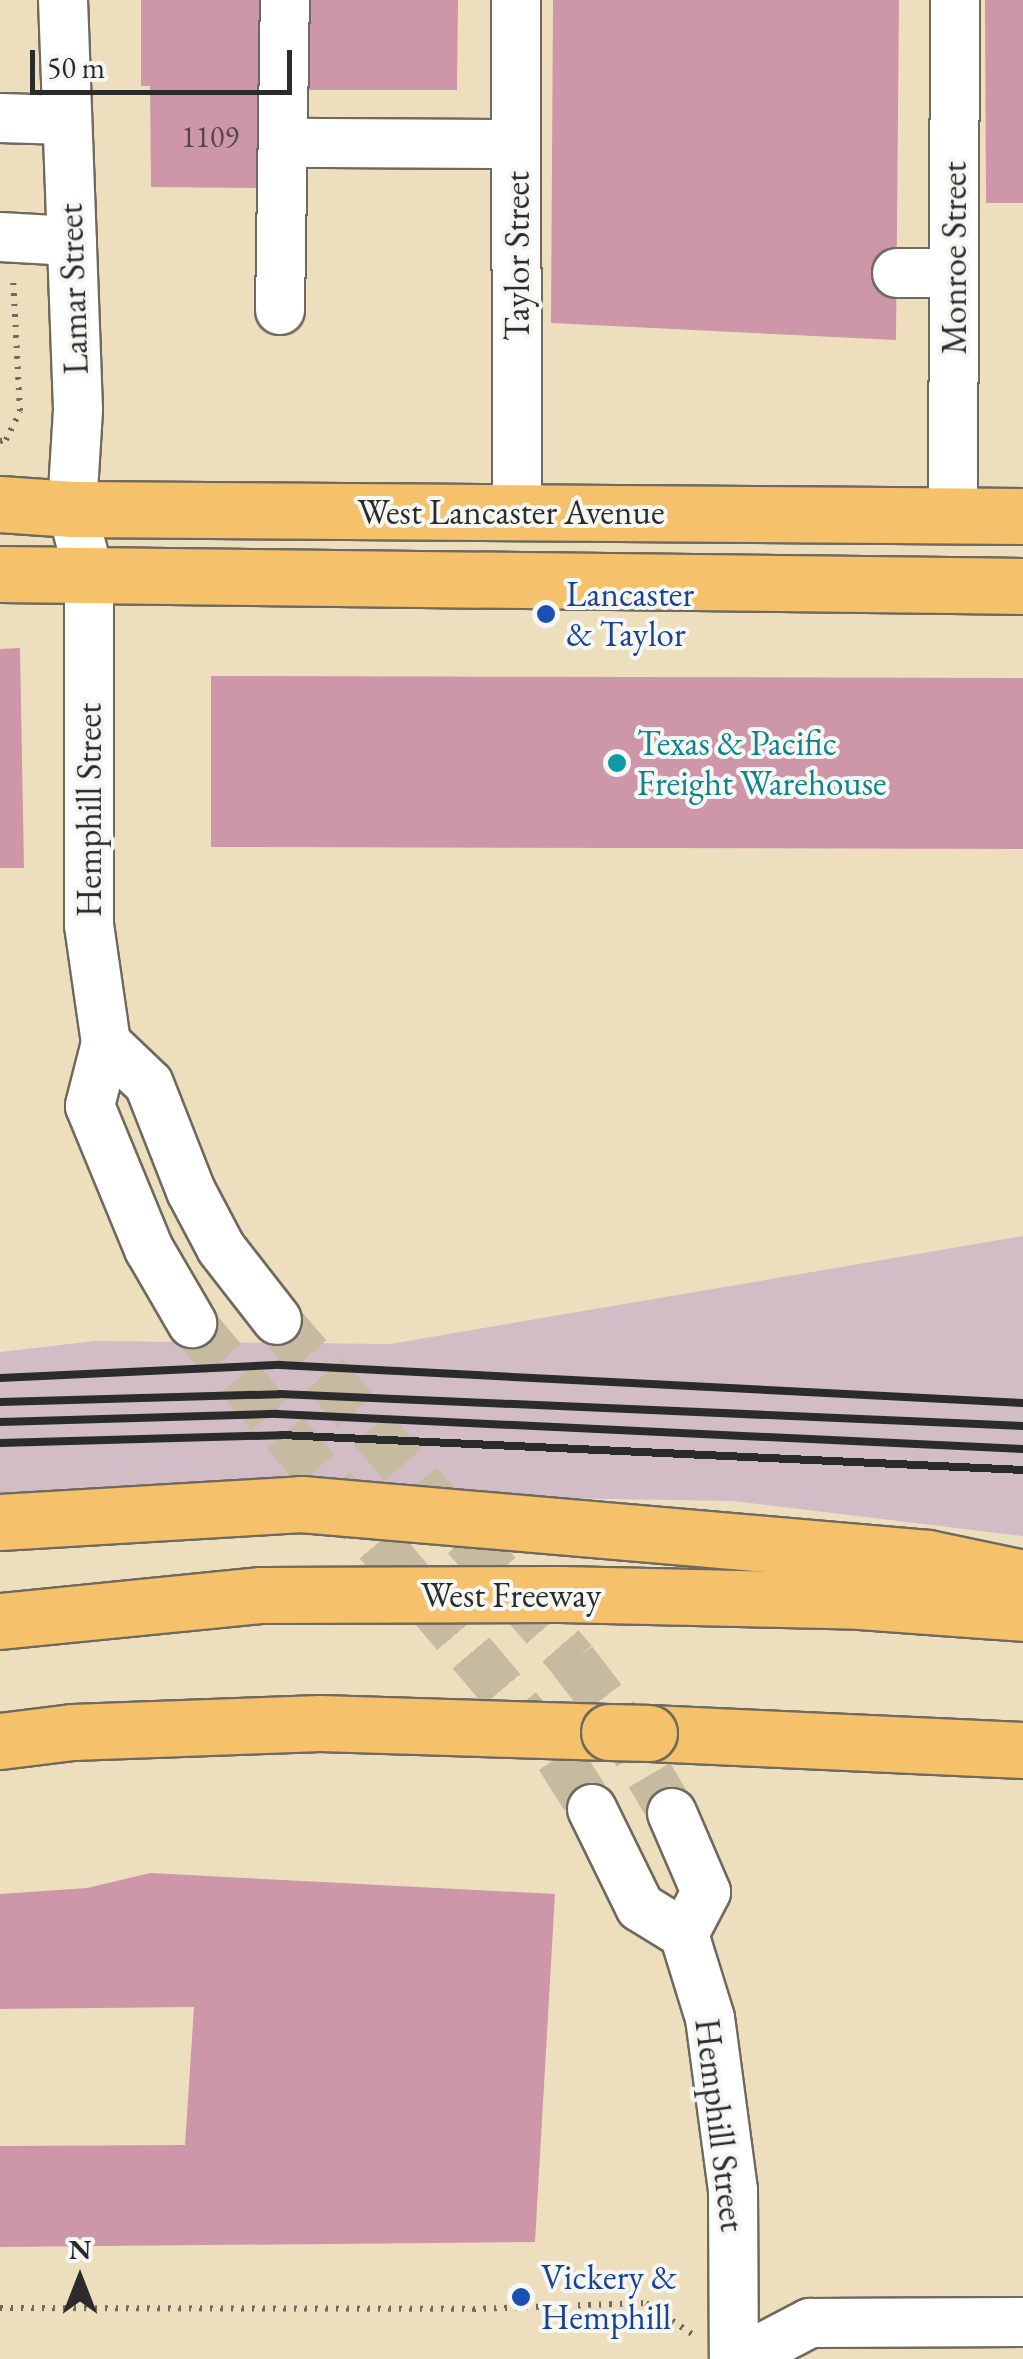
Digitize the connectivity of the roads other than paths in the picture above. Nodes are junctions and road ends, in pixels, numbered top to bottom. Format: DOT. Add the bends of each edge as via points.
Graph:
graph roads {
  1 [pos="63,0"];
  2 [pos="286,0"];
  3 [pos="516,0"];
  4 [pos="955,0"];
  5 [pos="0,118"];
  6 [pos="67,120"];
  7 [pos="306,142"];
  8 [pos="516,144"];
  9 [pos="5,237"];
  10 [pos="72,241"];
  11 [pos="897,273"];
  12 [pos="954,273"];
  13 [pos="280,310"];
  14 [pos="0,479"];
  15 [pos="0,504"];
  16 [pos="72,508"];
  17 [pos="517,512"];
  18 [pos="953,516"];
  19 [pos="1023,516"];
  20 [pos="0,537"];
  21 [pos="0,574"];
  22 [pos="89,575"];
  23 [pos="1023,586"];
  24 [pos="106,1044"];
  25 [pos="277,1320"];
  26 [pos="192,1323"];
  27 [pos="0,1522"];
  28 [pos="1023,1578"];
  29 [pos="1023,1613"];
  30 [pos="0,1622"];
  31 [pos="0,1741"];
  32 [pos="1023,1750"];
  33 [pos="592,1809"];
  34 [pos="672,1813"];
  35 [pos="684,1934"];
  36 [pos="1023,2322"];
  37 [pos="724,2352"];
  1 -- 6 [label="street, Lamar Street"];
  2 -- 13 [label="street"];
  3 -- 8 [label="street, Taylor Street"];
  4 -- 12 [label="street, Monroe Street"];
  5 -- 6 [label="street"];
  6 -- 10 [label="street, Lamar Street"];
  7 -- 8 [label="street"];
  8 -- 17 [label="street, Taylor Street" via="534,271"];
  9 -- 10 [label="street"];
  10 -- 16 [label="street, Lamar Street" via="78,410"];
  11 -- 12 [label="street"];
  12 -- 18 [label="street, Monroe Street"];
  14 -- 16 [label="main road"];
  15 -- 16 [label="main road, West Lancaster Avenue"];
  16 -- 17 [label="main road, West Lancaster Avenue"];
  16 -- 20 [label="main road" via="40,529"];
  16 -- 22 [label="street, Lamar Street"];
  17 -- 18 [label="main road, West Lancaster Avenue"];
  18 -- 19 [label="main road, West Lancaster Avenue"];
  21 -- 22 [label="main road, West Lancaster Avenue"];
  22 -- 23 [label="main road, West Lancaster Avenue"];
  22 -- 24 [label="street, Hemphill Street" via="89,925"];
  24 -- 25 [label="street" via="149,1084 220,1248"];
  24 -- 26 [label="street, Hemphill Street" via="90,1106 149,1249"];
  27 -- 28 [label="main road" via="301,1504 928,1558"];
  29 -- 30 [label="main road, West Freeway" via="560,1594 262,1595"];
  31 -- 32 [label="main road" via="320,1723"];
  33 -- 35 [label="street" via="640,1907"];
  34 -- 35 [label="street" via="706,1892"];
  35 -- 37 [label="street, Hemphill Street" via="710,2018 727,2125 735,2239"];
  36 -- 37 [label="street" via="810,2322"];
}
